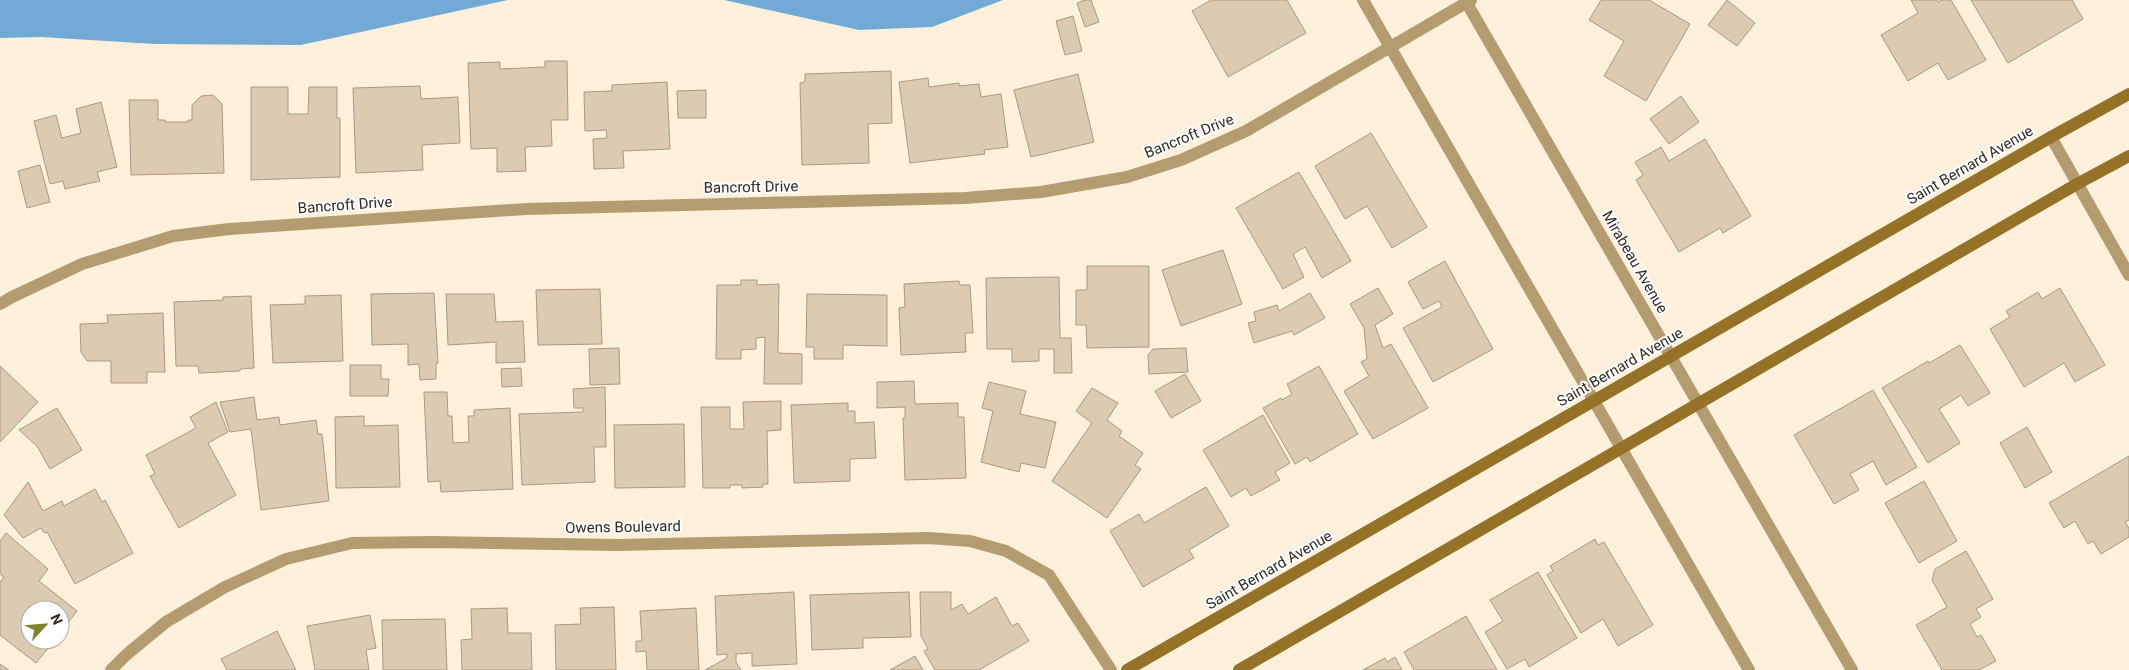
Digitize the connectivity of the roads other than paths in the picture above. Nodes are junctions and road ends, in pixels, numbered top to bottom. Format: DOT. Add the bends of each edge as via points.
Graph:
graph roads {
  1 [pos="1363,0"];
  2 [pos="1468,1"];
  3 [pos="1389,47"];
  4 [pos="2129,94"];
  5 [pos="2051,138"];
  6 [pos="2129,156"];
  7 [pos="2077,184"];
  8 [pos="2129,275"];
  9 [pos="0,304"];
  10 [pos="1670,357"];
  11 [pos="1594,401"];
  12 [pos="1699,404"];
  13 [pos="1622,450"];
  14 [pos="112,670"];
  15 [pos="1111,670"];
  16 [pos="1127,670"];
  17 [pos="1238,670"];
  18 [pos="1749,670"];
  19 [pos="1852,670"];
  1 -- 3 [label="street"];
  2 -- 3 [label="street, Bancroft Drive"];
  2 -- 10 [label="street, Mirabeau Avenue"];
  3 -- 9 [label="street, Bancroft Drive" via="1246,131 1181,160 1127,177 1041,192 965,198 526,210 229,229 173,236 82,264"];
  3 -- 11 [label="street"];
  4 -- 5 [label="main road, Saint Bernard Avenue"];
  5 -- 7 [label="street"];
  5 -- 10 [label="main road, Saint Bernard Avenue"];
  6 -- 7 [label="main road"];
  7 -- 8 [label="street"];
  7 -- 12 [label="main road"];
  10 -- 11 [label="main road, Saint Bernard Avenue"];
  10 -- 12 [label="street, Mirabeau Avenue"];
  11 -- 13 [label="street"];
  11 -- 16 [label="main road, Saint Bernard Avenue"];
  12 -- 13 [label="main road"];
  12 -- 19 [label="street, Mirabeau Avenue"];
  13 -- 17 [label="main road"];
  13 -- 18 [label="street"];
  14 -- 15 [label="street, Owens Boulevard" via="166,622 225,587 286,559 352,544 618,545 928,538 970,541 1006,551 1049,575"];
}
